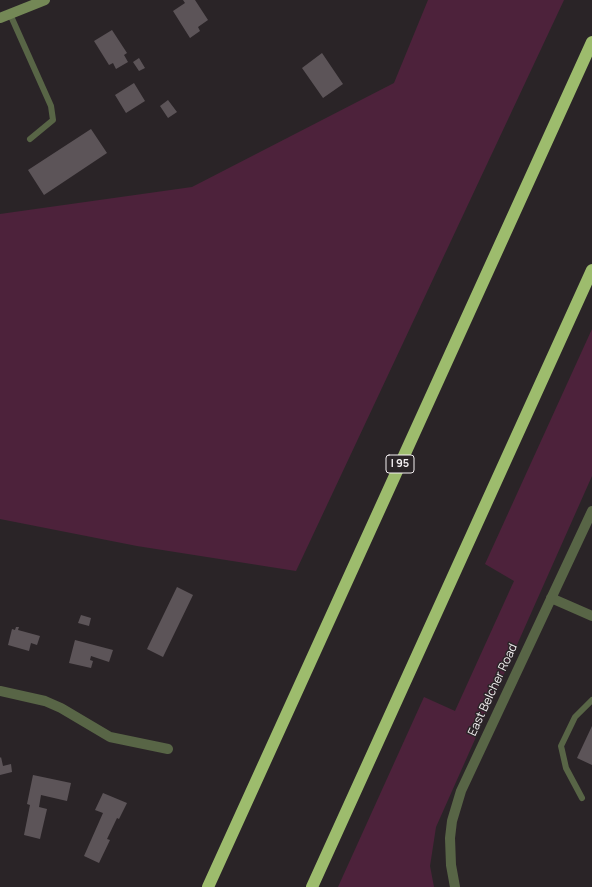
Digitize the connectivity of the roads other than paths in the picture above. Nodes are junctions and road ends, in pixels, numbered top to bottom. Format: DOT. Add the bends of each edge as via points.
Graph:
graph roads {
  1 [pos="45,0"];
  2 [pos="5,16"];
  3 [pos="592,42"];
  4 [pos="30,139"];
  5 [pos="592,270"];
  6 [pos="592,511"];
  7 [pos="551,598"];
  8 [pos="592,616"];
  9 [pos="0,691"];
  10 [pos="592,700"];
  11 [pos="168,749"];
  12 [pos="582,798"];
  13 [pos="208,887"];
  14 [pos="312,887"];
  15 [pos="455,887"];
  1 -- 2 [label="street"];
  2 -- 4 [label="lane" via="51,106 53,120"];
  3 -- 13 [label="highway, I 95"];
  5 -- 14 [label="highway"];
  6 -- 7 [label="street, East Belcher Road"];
  7 -- 8 [label="street"];
  7 -- 15 [label="street, East Belcher Road" via="456,804 449,847"];
  9 -- 11 [label="street" via="45,701 110,737"];
  10 -- 12 [label="lane" via="575,717 561,746 566,768"];
}
